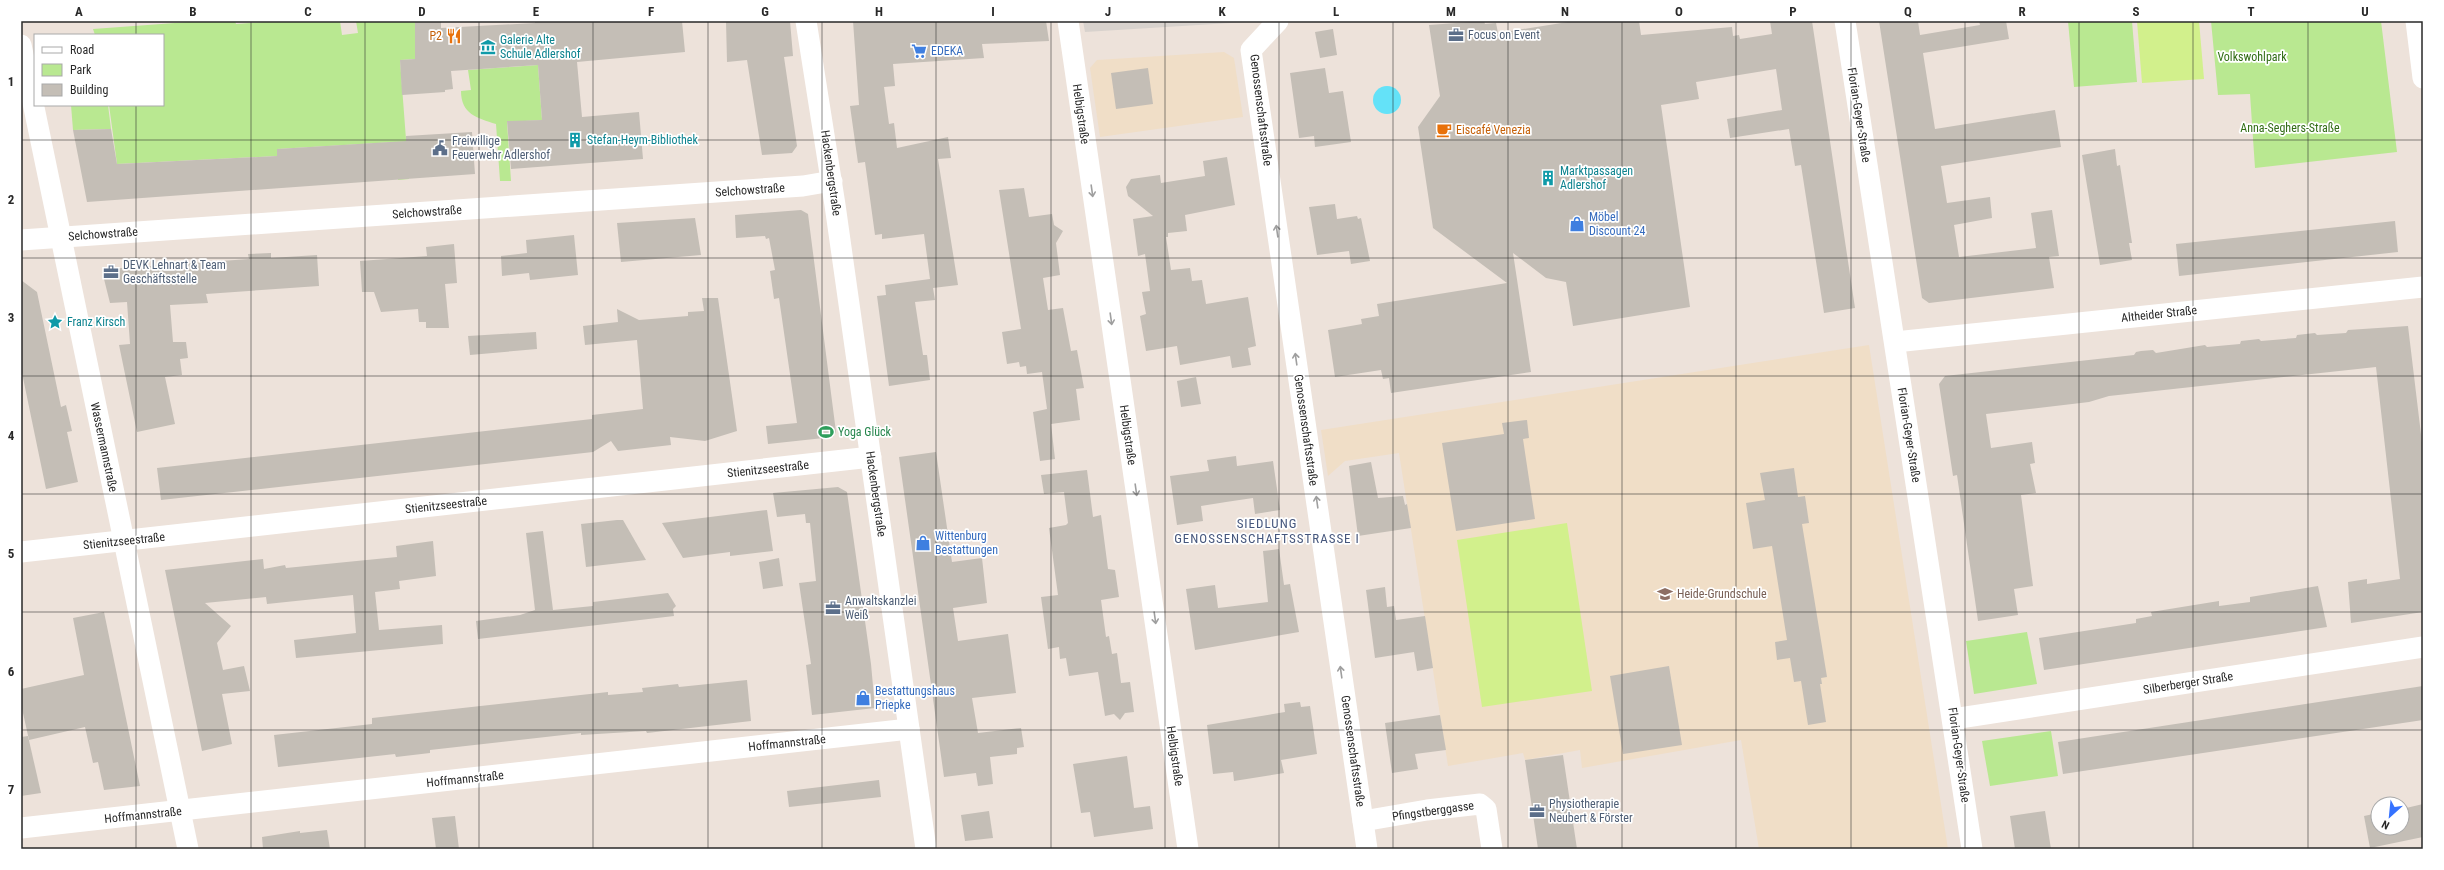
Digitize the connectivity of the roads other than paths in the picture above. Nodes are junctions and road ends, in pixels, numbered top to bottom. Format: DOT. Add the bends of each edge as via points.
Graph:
graph roads {
  1 [pos="806,21"];
  2 [pos="1068,21"];
  3 [pos="1278,21"];
  4 [pos="1845,21"];
  5 [pos="2416,21"];
  6 [pos="21,45"];
  7 [pos="2423,70"];
  8 [pos="832,181"];
  9 [pos="61,237"];
  10 [pos="21,240"];
  11 [pos="2423,287"];
  12 [pos="1895,342"];
  13 [pos="871,457"];
  14 [pos="124,541"];
  15 [pos="21,552"];
  16 [pos="2423,646"];
  17 [pos="1953,719"];
  18 [pos="909,729"];
  19 [pos="180,810"];
  20 [pos="1363,821"];
  21 [pos="21,828"];
  22 [pos="188,849"];
  23 [pos="926,849"];
  24 [pos="1188,849"];
  25 [pos="1367,849"];
  26 [pos="1492,849"];
  27 [pos="1972,849"];
  1 -- 8 [label="street, Hackenbergstraße"];
  2 -- 24 [label="street, Helbigstraße, one-way"];
  20 -- 3 [label="street, Genossenschaftsstraße, one-way" via="1251,50"];
  4 -- 12 [label="street, Florian-Geyer-Straße"];
  5 -- 7 [label="street"];
  6 -- 9 [label="street, Wassermannstraße"];
  8 -- 9 [label="street, Selchowstraße" via="803,186"];
  8 -- 13 [label="street, Hackenbergstraße"];
  9 -- 10 [label="street, Selchowstraße"];
  9 -- 14 [label="street, Wassermannstraße"];
  11 -- 12 [label="street, Altheider Straße"];
  12 -- 17 [label="street, Florian-Geyer-Straße"];
  13 -- 14 [label="street, Stienitzseestraße"];
  13 -- 18 [label="street, Hackenbergstraße"];
  14 -- 15 [label="street, Stienitzseestraße"];
  14 -- 19 [label="street, Wassermannstraße"];
  16 -- 17 [label="street, Silberberger Straße"];
  17 -- 27 [label="street, Florian-Geyer-Straße"];
  18 -- 19 [label="street, Hoffmannstraße"];
  18 -- 23 [label="street, Hackenbergstraße"];
  19 -- 21 [label="street, Hoffmannstraße"];
  19 -- 22 [label="street, Wassermannstraße"];
  20 -- 25 [label="street, Genossenschaftsstraße"];
  20 -- 26 [label="street, Pfingstberggasse" via="1480,804 1486,809"];
}
